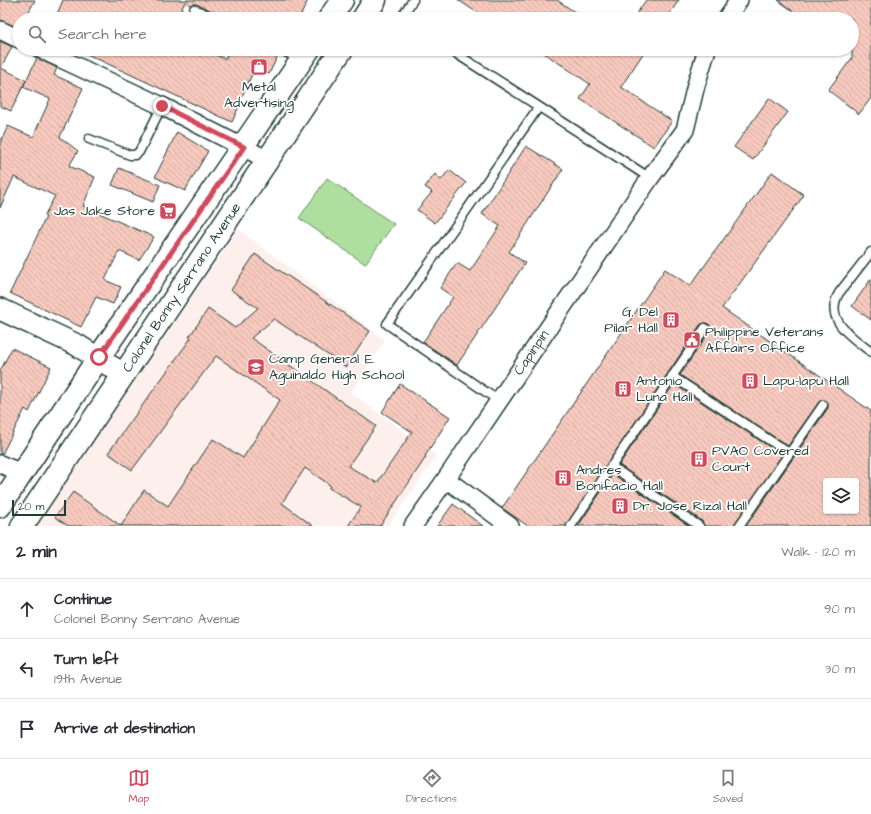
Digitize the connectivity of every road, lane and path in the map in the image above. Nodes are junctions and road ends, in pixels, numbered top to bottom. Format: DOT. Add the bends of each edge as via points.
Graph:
graph roads {
  1 [pos="342,0"];
  2 [pos="375,0"];
  3 [pos="413,0"];
  4 [pos="739,0"];
  5 [pos="194,9"];
  6 [pos="201,12"];
  7 [pos="334,12"];
  8 [pos="367,12"];
  9 [pos="405,12"];
  10 [pos="731,12"];
  11 [pos="0,30"];
  12 [pos="12,36"];
  13 [pos="55,56"];
  14 [pos="304,56"];
  15 [pos="337,56"];
  16 [pos="460,56"];
  17 [pos="705,56"];
  18 [pos="162,106"];
  19 [pos="538,108"];
  20 [pos="89,139"];
  21 [pos="244,147"];
  22 [pos="268,160"];
  23 [pos="650,178"];
  24 [pos="871,252"];
  25 [pos="0,309"];
  26 [pos="705,328"];
  27 [pos="871,352"];
  28 [pos="99,357"];
  29 [pos="123,374"];
  30 [pos="672,376"];
  31 [pos="499,401"];
  32 [pos="823,405"];
  33 [pos="789,453"];
  34 [pos="0,464"];
  35 [pos="611,466"];
  36 [pos="22,473"];
  37 [pos="446,479"];
  38 [pos="0,506"];
  39 [pos="22,526"];
  40 [pos="413,526"];
  41 [pos="510,526"];
  42 [pos="571,526"];
  43 [pos="699,526"];
  44 [pos="739,526"];
  1 -- 7 [label="main road"];
  2 -- 8 [label="main road"];
  3 -- 9 [label="lane"];
  4 -- 10 [label="street"];
  5 -- 6 [label="lane"];
  11 -- 12 [label="street"];
  13 -- 18 [label="street"];
  14 -- 21 [label="main road, Colonel Bonny Serrano Avenue"];
  15 -- 22 [label="main road, Colonel Bonny Serrano Avenue"];
  16 -- 19 [label="lane"];
  17 -- 23 [label="street, Capinpin" via="685,130"];
  18 -- 20 [label="lane" via="136,155"];
  18 -- 21 [label="street"];
  19 -- 23 [label="lane"];
  19 -- 31 [label="lane" via="387,324"];
  21 -- 22 [label="street"];
  21 -- 28 [label="main road, Colonel Bonny Serrano Avenue"];
  22 -- 29 [label="main road, Colonel Bonny Serrano Avenue"];
  23 -- 31 [label="street, Capinpin"];
  24 -- 27 [label="lane" via="835,299 834,310 840,326"];
  25 -- 28 [label="street"];
  26 -- 30 [label="lane"];
  28 -- 29 [label="street"];
  28 -- 36 [label="main road, Colonel Bonny Serrano Avenue"];
  29 -- 39 [label="main road, Colonel Bonny Serrano Avenue"];
  30 -- 33 [label="lane"];
  30 -- 35 [label="lane"];
  31 -- 37 [label="street, Capinpin"];
  32 -- 33 [label="lane"];
  33 -- 44 [label="lane"];
  34 -- 36 [label="street"];
  35 -- 42 [label="lane"];
  35 -- 43 [label="lane"];
  36 -- 38 [label="main road, Colonel Bonny Serrano Avenue"];
  37 -- 40 [label="street, Capinpin"];
  37 -- 41 [label="street"];
}
